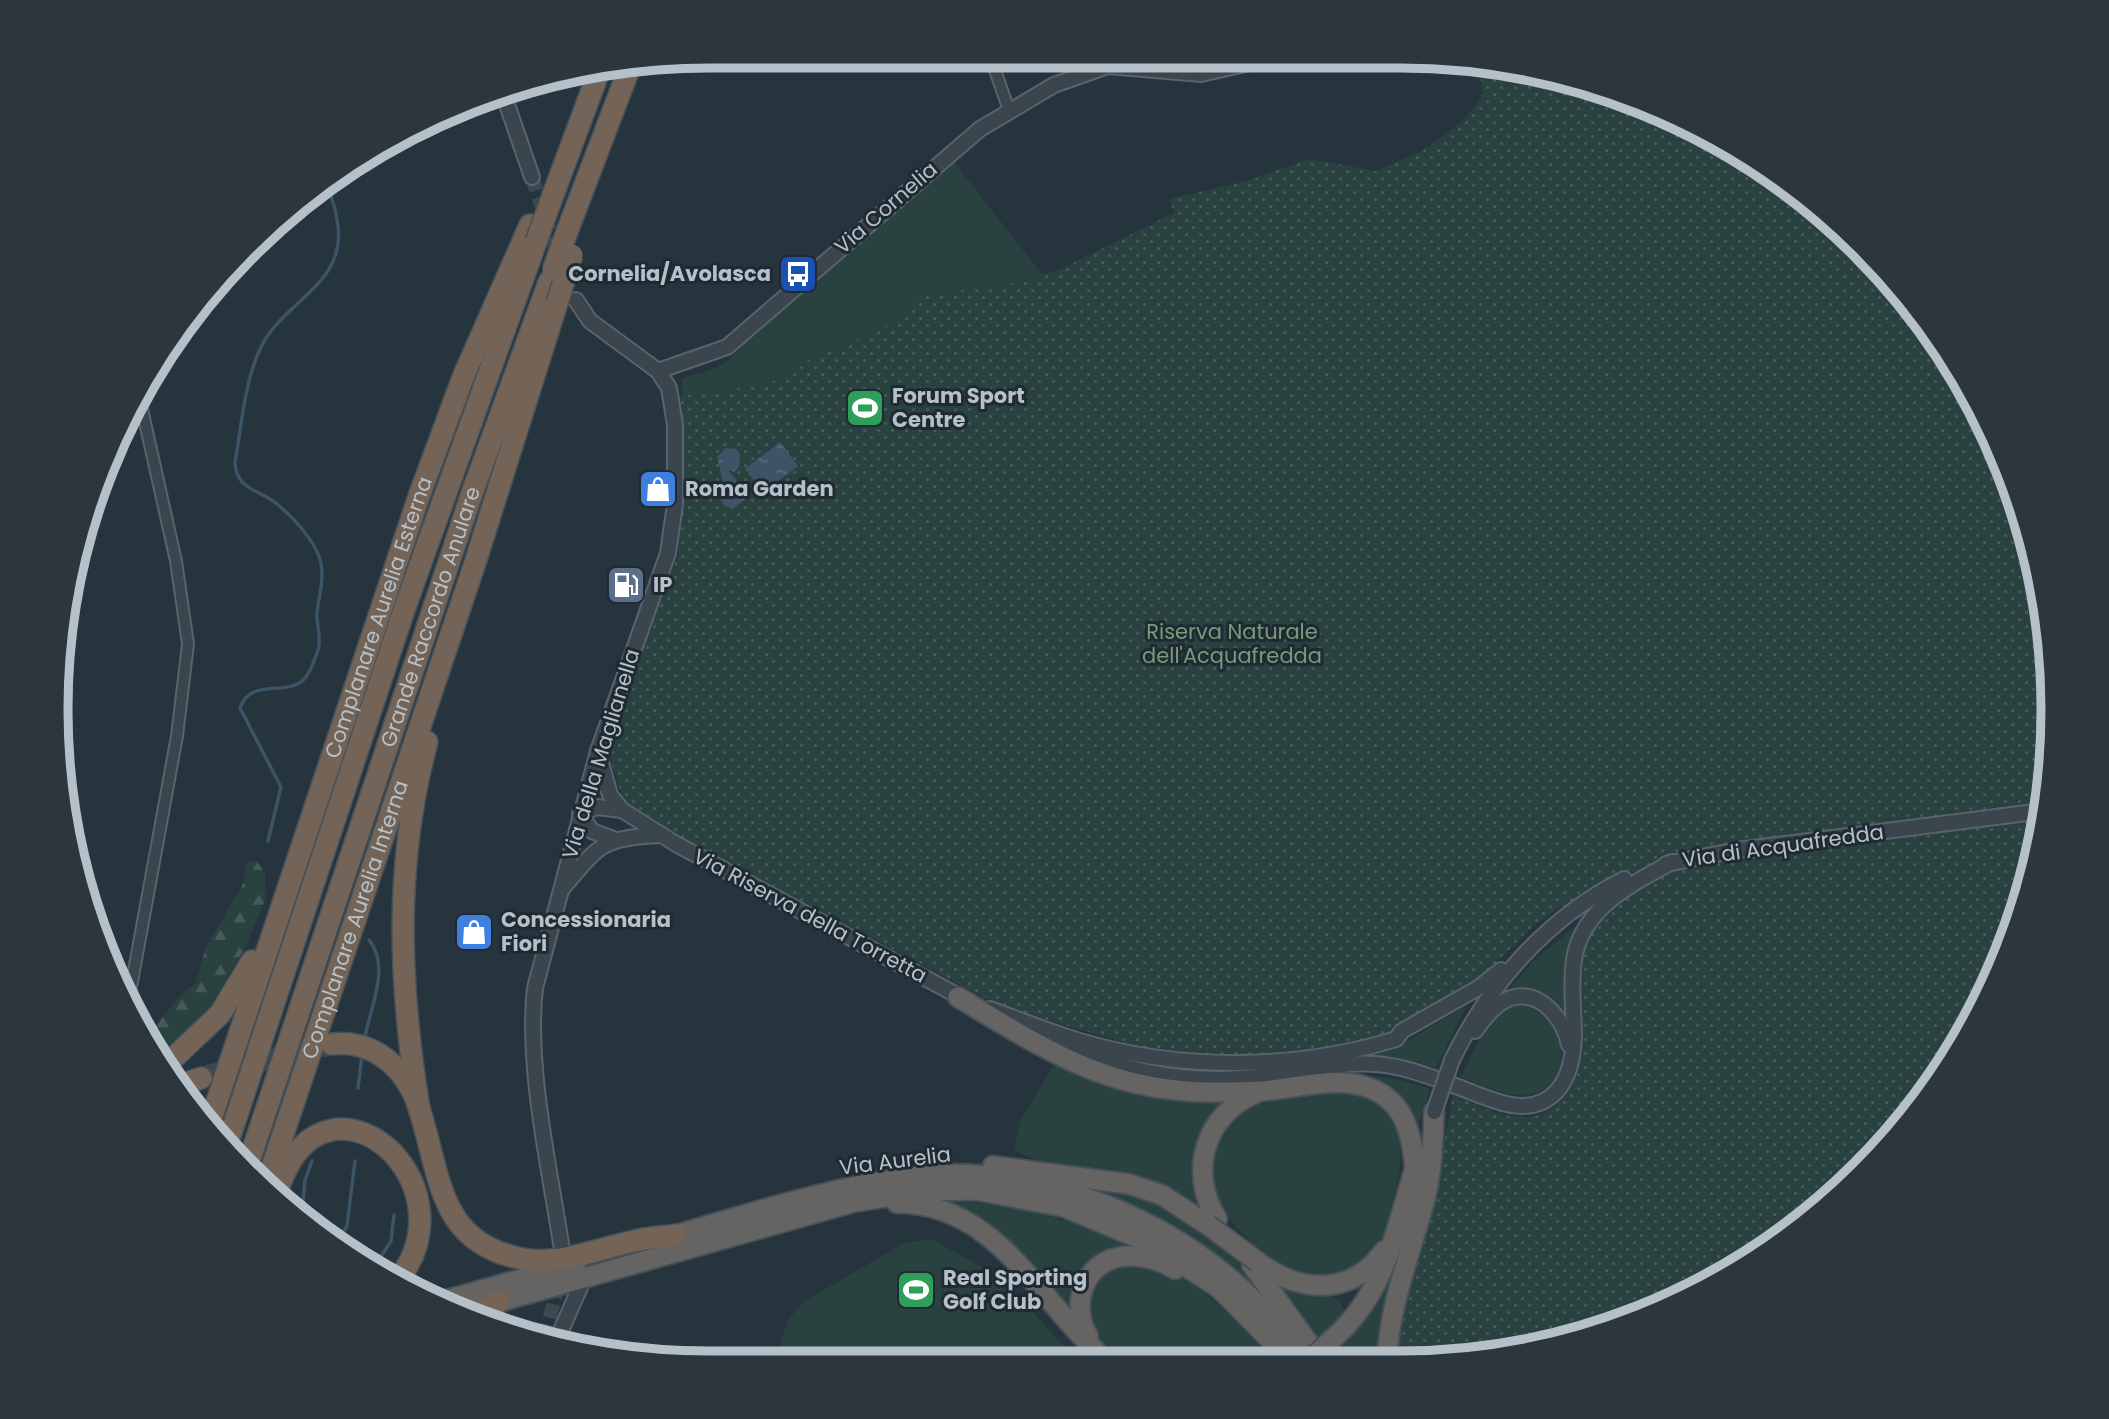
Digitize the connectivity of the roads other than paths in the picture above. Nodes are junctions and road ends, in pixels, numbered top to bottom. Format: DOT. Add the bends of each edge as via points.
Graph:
graph roads {
  1 [pos="994,68"];
  2 [pos="1099,68"];
  3 [pos="1166,68"];
  4 [pos="1227,68"];
  5 [pos="627,74"];
  6 [pos="596,79"];
  7 [pos="507,101"];
  8 [pos="1009,110"];
  9 [pos="545,186"];
  10 [pos="533,234"];
  11 [pos="569,246"];
  12 [pos="566,302"];
  13 [pos="658,371"];
  14 [pos="142,411"];
  15 [pos="475,563"];
  16 [pos="346,711"];
  17 [pos="598,751"];
  18 [pos="622,810"];
  19 [pos="2032,812"];
  20 [pos="580,814"];
  21 [pos="662,835"];
  22 [pos="614,839"];
  23 [pos="1672,862"];
  24 [pos="559,892"];
  25 [pos="1540,938"];
  26 [pos="131,987"];
  27 [pos="958,997"];
  28 [pos="341,1044"];
  29 [pos="172,1059"];
  30 [pos="1452,1060"];
  31 [pos="1569,1068"];
  32 [pos="1260,1091"];
  33 [pos="419,1108"];
  34 [pos="1434,1112"];
  35 [pos="213,1114"];
  36 [pos="230,1135"];
  37 [pos="250,1157"];
  38 [pos="1415,1168"];
  39 [pos="269,1175"];
  40 [pos="279,1185"];
  41 [pos="862,1185"];
  42 [pos="837,1206"];
  43 [pos="1212,1222"];
  44 [pos="1401,1223"];
  45 [pos="676,1235"];
  46 [pos="562,1250"];
  47 [pos="1255,1263"];
  48 [pos="403,1273"];
  49 [pos="585,1276"];
  50 [pos="1333,1285"];
  51 [pos="454,1298"];
  52 [pos="1230,1298"];
  53 [pos="499,1302"];
  54 [pos="479,1308"];
  55 [pos="484,1310"];
  56 [pos="1342,1330"];
  57 [pos="560,1333"];
  58 [pos="1096,1351"];
  59 [pos="1098,1351"];
  60 [pos="1281,1351"];
  61 [pos="1301,1351"];
  62 [pos="1316,1351"];
  63 [pos="1320,1351"];
  64 [pos="1388,1351"];
  1 -- 8 [label="street"];
  2 -- 8 [label="street, Via Cornelia" via="1068,78"];
  3 -- 4 [label="street, Via Cornelia" via="1201,74"];
  5 -- 11 [label="highway, Grande Raccordo Anulare"];
  6 -- 9 [label="highway, Complanare Aurelia Esterna" via="579,125"];
  7 -- 9 [label="street"];
  8 -- 13 [label="street, Via Cornelia" via="926,172 727,347"];
  9 -- 10 [label="highway, Complanare Aurelia Esterna"];
  10 -- 16 [label="highway, Complanare Aurelia Esterna" via="448,416"];
  10 -- 36 [label="highway, Grande Raccordo Anulare"];
  11 -- 12 [label="highway, Complanare Aurelia Interna, bridge"];
  11 -- 37 [label="highway, Grande Raccordo Anulare, bridge" via="549,282 468,505"];
  12 -- 13 [label="street"];
  12 -- 15 [label="highway, Complanare Aurelia Interna"];
  13 -- 17 [label="street, Via della Maglianella" via="674,411 675,504 670,547"];
  14 -- 26 [label="street" via="182,596 188,654"];
  15 -- 33 [label="highway" via="463,623 425,751 404,870 402,980"];
  15 -- 39 [label="highway, Complanare Aurelia Interna"];
  16 -- 29 [label="highway" via="325,749 250,966 220,1014"];
  16 -- 35 [label="highway, Complanare Aurelia Esterna"];
  17 -- 18 [label="street" via="610,795"];
  17 -- 20 [label="street, Via della Maglianella"];
  18 -- 20 [label="street" via="592,807"];
  18 -- 21 [label="street, Via Riserva della Torretta"];
  19 -- 23 [label="street, Via di Acquafredda"];
  20 -- 22 [label="street" via="592,831"];
  20 -- 24 [label="street, Via della Maglianella"];
  21 -- 22 [label="street"];
  21 -- 27 [label="street, Via Riserva della Torretta"];
  22 -- 24 [label="street" via="594,851"];
  23 -- 25 [label="street, Via di Acquafredda" via="1615,884"];
  23 -- 31 [label="street" via="1618,893 1584,930 1573,968"];
  24 -- 46 [label="street, Via della Maglianella" via="535,988 532,1032"];
  25 -- 27 [label="street" via="1478,988 1402,1031 1396,1039 1290,1060 1229,1063 1142,1055 1082,1042"];
  25 -- 30 [label="street, Via di Acquafredda" via="1494,987"];
  27 -- 31 [label="street" via="1080,1053 1180,1076 1238,1079 1376,1064 1415,1071 1504,1104 1525,1106 1555,1093"];
  27 -- 32 [label="highway" via="1091,1072 1175,1090"];
  28 -- 33 [label="highway" via="384,1056 405,1080"];
  30 -- 31 [label="street" via="1492,1011 1518,996 1555,1013 1568,1040"];
  30 -- 34 [label="street, Via di Acquafredda, bridge"];
  32 -- 38 [label="highway" via="1344,1083 1377,1091 1400,1111 1413,1145"];
  32 -- 43 [label="highway" via="1227,1110 1206,1145 1201,1168"];
  33 -- 45 [label="highway" via="447,1207 472,1237 493,1250 516,1258 545,1260"];
  34 -- 38 [label="highway"];
  34 -- 64 [label="highway" via="1426,1196"];
  38 -- 44 [label="highway"];
  40 -- 48 [label="highway" via="296,1151 321,1133 349,1128 378,1139 408,1172 422,1218 415,1254"];
  41 -- 43 [label="highway" via="928,1167 1031,1169 1141,1188"];
  41 -- 45 [label="highway, Via Aurelia"];
  41 -- 61 [label="highway, Via Aurelia" via="935,1175 971,1176 1030,1184 1114,1210 1166,1235 1225,1274"];
  42 -- 49 [label="highway, Via Aurelia"];
  42 -- 52 [label="highway, Via Aurelia" via="935,1190 976,1190 1035,1200 1133,1234 1196,1270"];
  42 -- 58 [label="highway" via="919,1204 950,1212 977,1227 1005,1249"];
  43 -- 47 [label="highway, bridge"];
  44 -- 50 [label="highway" via="1368,1270"];
  44 -- 56 [label="highway" via="1376,1285"];
  45 -- 51 [label="highway, Via Aurelia"];
  47 -- 50 [label="highway" via="1293,1280"];
  47 -- 62 [label="highway"];
  49 -- 53 [label="highway, Via Aurelia"];
  49 -- 57 [label="street"];
  50 -- 56 [label="highway" via="1348,1302 1351,1314"];
  52 -- 59 [label="highway" via="1151,1259 1128,1256 1109,1261 1088,1277 1079,1300 1080,1321"];
  52 -- 60 [label="highway, Via Aurelia"];
  53 -- 54 [label="highway, Via Aurelia"];
  53 -- 55 [label="highway"];
  56 -- 63 [label="highway, bridge"];
}
